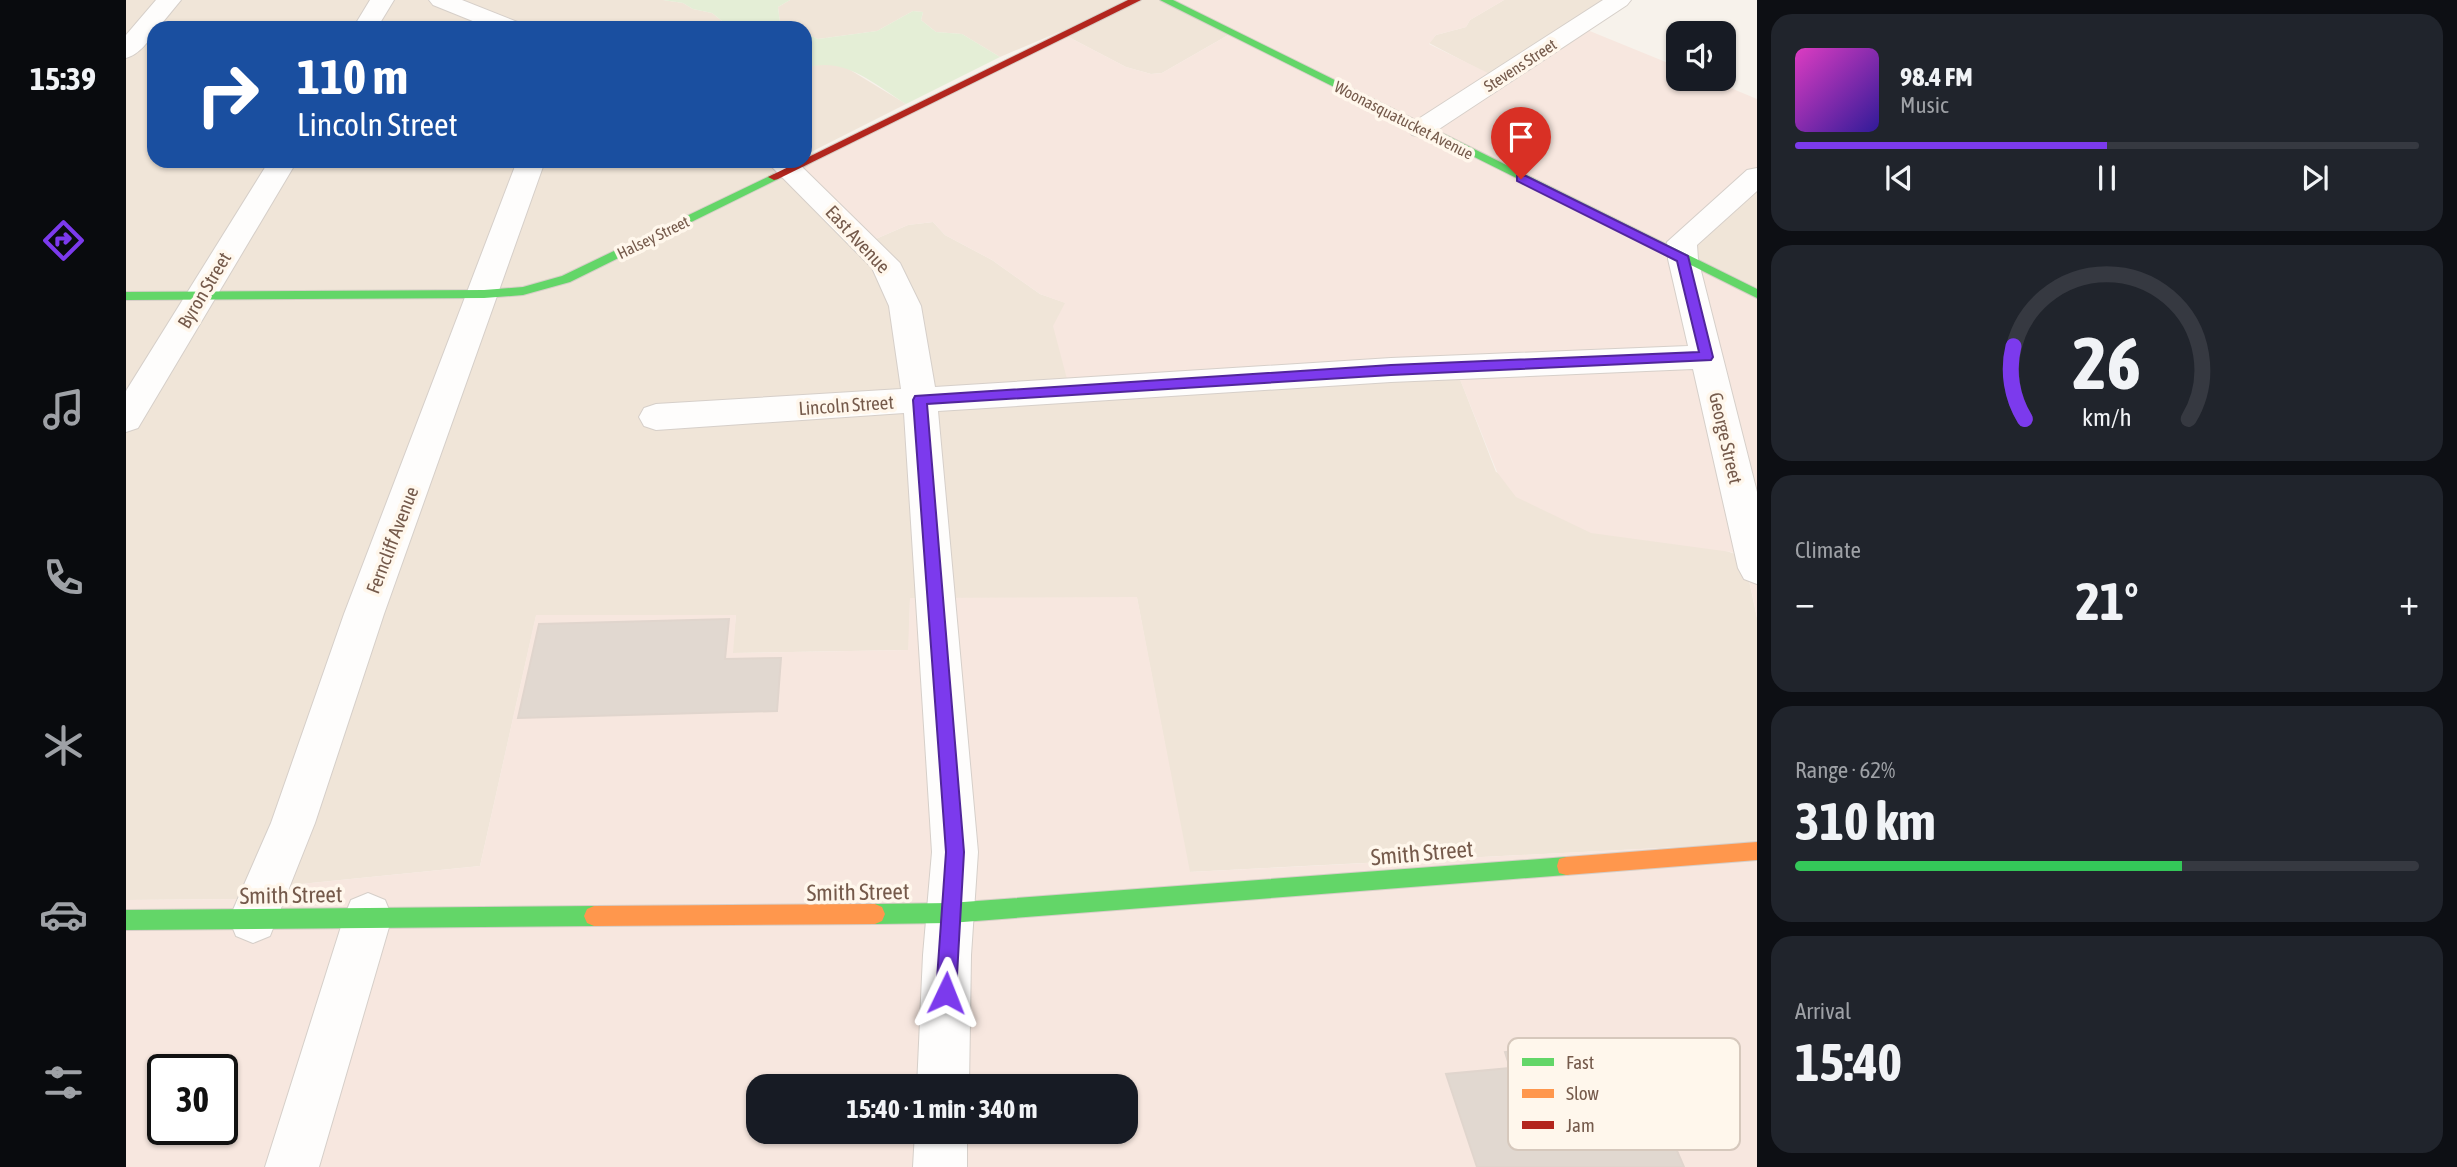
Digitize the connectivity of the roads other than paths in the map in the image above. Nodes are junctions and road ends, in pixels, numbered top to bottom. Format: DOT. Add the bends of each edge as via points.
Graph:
graph roads {
  1 [pos="169,0"];
  2 [pos="382,0"];
  3 [pos="441,0"];
  4 [pos="1136,0"];
  5 [pos="1165,0"];
  6 [pos="1619,0"];
  7 [pos="151,21"];
  8 [pos="369,21"];
  9 [pos="494,21"];
  10 [pos="147,26"];
  11 [pos="126,51"];
  12 [pos="1421,129"];
  13 [pos="812,154"];
  14 [pos="279,168"];
  15 [pos="529,168"];
  16 [pos="781,168"];
  17 [pos="787,168"];
  18 [pos="1757,176"];
  19 [pos="1683,259"];
  20 [pos="484,294"];
  21 [pos="1757,294"];
  22 [pos="126,296"];
  23 [pos="200,296"];
  24 [pos="1706,357"];
  25 [pos="920,400"];
  26 [pos="656,417"];
  27 [pos="126,419"];
  28 [pos="1757,568"];
  29 [pos="1757,851"];
  30 [pos="950,913"];
  31 [pos="368,917"];
  32 [pos="253,919"];
  33 [pos="126,920"];
  34 [pos="944,1074"];
  35 [pos="941,1144"];
  36 [pos="292,1167"];
  37 [pos="940,1167"];
  1 -- 7 [label="street"];
  2 -- 8 [label="street"];
  3 -- 9 [label="street"];
  4 -- 13 [label="street, Halsey Street"];
  5 -- 12 [label="street, Woonasquatucket Avenue"];
  6 -- 12 [label="street, Stevens Street"];
  10 -- 11 [label="street"];
  12 -- 19 [label="street, Woonasquatucket Avenue"];
  14 -- 23 [label="street, Byron Street"];
  15 -- 20 [label="street, Ferncliff Avenue"];
  16 -- 20 [label="street, Halsey Street" via="566,279 523,291"];
  17 -- 25 [label="street, East Avenue" via="885,263 905,306"];
  18 -- 19 [label="street" via="1682,243"];
  19 -- 21 [label="street, Woonasquatucket Avenue"];
  19 -- 24 [label="street, George Street"];
  20 -- 23 [label="street, Halsey Street"];
  20 -- 32 [label="street, Ferncliff Avenue" via="364,614 293,823"];
  22 -- 23 [label="street, Halsey Street"];
  23 -- 27 [label="street, Byron Street"];
  24 -- 25 [label="street, Lincoln Street" via="1391,370"];
  24 -- 28 [label="street, George Street"];
  25 -- 26 [label="street, Lincoln Street"];
  25 -- 30 [label="street, East Avenue" via="955,852"];
  29 -- 30 [label="street, Smith Street"];
  30 -- 31 [label="street, Smith Street"];
  30 -- 34 [label="street, East Avenue"];
  31 -- 32 [label="street, Smith Street"];
  31 -- 36 [label="street"];
  32 -- 33 [label="street, Smith Street"];
  35 -- 37 [label="street"];
}
